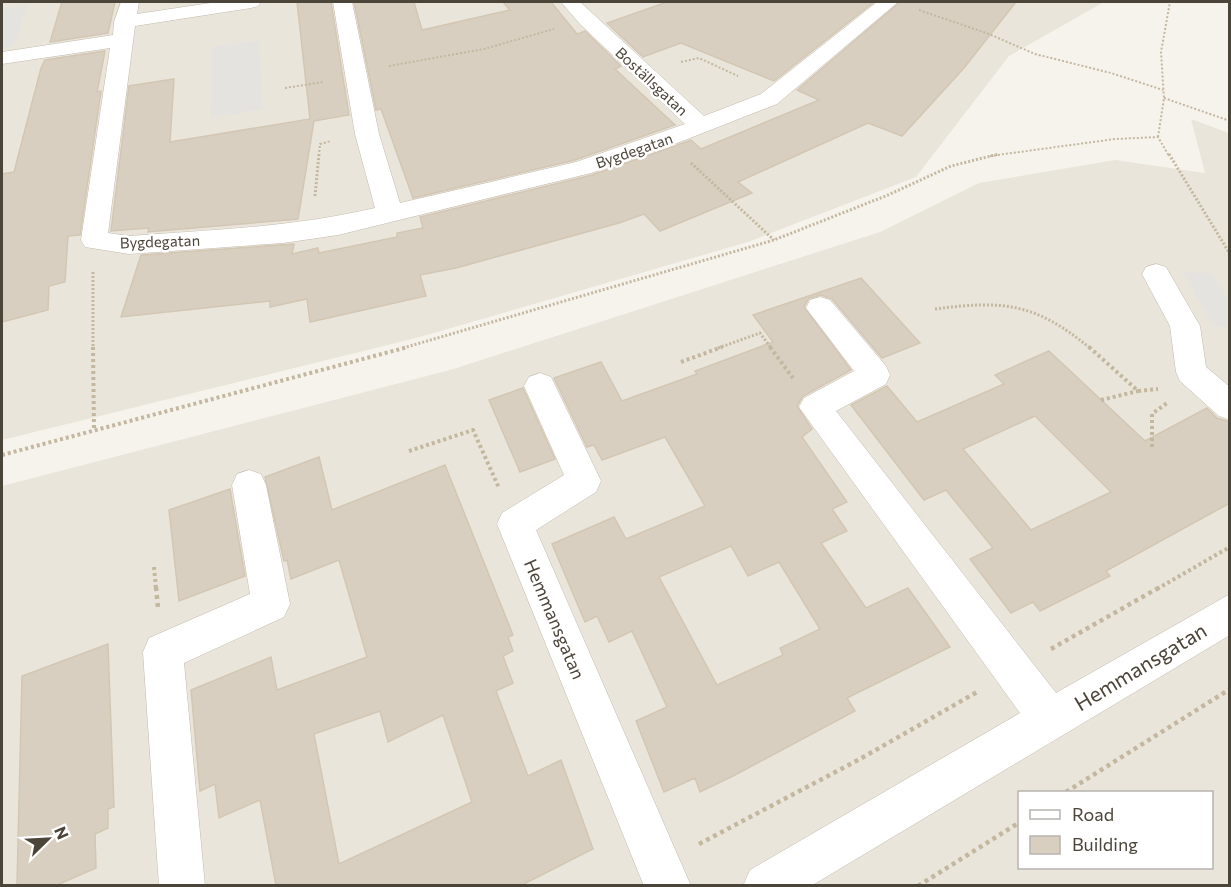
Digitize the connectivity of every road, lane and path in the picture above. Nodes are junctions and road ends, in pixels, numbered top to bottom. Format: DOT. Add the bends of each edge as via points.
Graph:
graph roads {
  1 [pos="251,2"];
  2 [pos="342,2"];
  3 [pos="570,2"];
  4 [pos="888,2"];
  5 [pos="1170,2"];
  6 [pos="916,9"];
  7 [pos="586,20"];
  8 [pos="126,21"];
  9 [pos="2,58"];
  10 [pos="642,71"];
  11 [pos="355,72"];
  12 [pos="1163,90"];
  13 [pos="777,93"];
  14 [pos="1164,98"];
  15 [pos="1230,121"];
  16 [pos="701,126"];
  17 [pos="367,134"];
  18 [pos="1158,137"];
  19 [pos="664,140"];
  20 [pos="390,214"];
  21 [pos="313,230"];
  22 [pos="94,240"];
  23 [pos="774,240"];
  24 [pos="1230,254"];
  25 [pos="1156,274"];
  26 [pos="820,308"];
  27 [pos="935,309"];
  28 [pos="681,362"];
  29 [pos="540,386"];
  30 [pos="1185,390"];
  31 [pos="1138,391"];
  32 [pos="1101,400"];
  33 [pos="1222,400"];
  34 [pos="815,408"];
  35 [pos="94,430"];
  36 [pos="1152,447"];
  37 [pos="409,451"];
  38 [pos="2,455"];
  39 [pos="249,485"];
  40 [pos="515,524"];
  41 [pos="1230,613"];
  42 [pos="1230,689"];
  43 [pos="1050,719"];
  44 [pos="860,759"];
  45 [pos="1068,791"];
  46 [pos="1018,823"];
  47 [pos="664,875"];
  48 [pos="182,885"];
  49 [pos="766,885"];
  50 [pos="918,885"];
  1 -- 8 [label="street"];
  2 -- 11 [label="street"];
  3 -- 7 [label="street, Boställsgatan"];
  4 -- 13 [label="street, Boställsgatan"];
  5 -- 12 [label="path" via="1161,52"];
  6 -- 12 [label="path" via="1035,54"];
  7 -- 10 [label="street, Boställsgatan"];
  7 -- 11 [label="path" via="484,49"];
  8 -- 9 [label="street"];
  8 -- 22 [label="street, Bygdegatan"];
  10 -- 13 [label="path" via="699,58"];
  10 -- 16 [label="street, Boställsgatan"];
  11 -- 17 [label="street"];
  12 -- 14 [label="path"];
  13 -- 16 [label="street, Boställsgatan"];
  14 -- 15 [label="path"];
  14 -- 18 [label="path"];
  16 -- 19 [label="street, Bygdegatan"];
  17 -- 20 [label="street"];
  17 -- 21 [label="path" via="320,144"];
  18 -- 23 [label="path" via="992,155 951,166"];
  18 -- 24 [label="path"];
  19 -- 20 [label="street, Bygdegatan" via="563,173"];
  19 -- 23 [label="path"];
  20 -- 21 [label="street, Bygdegatan"];
  21 -- 22 [label="street, Bygdegatan" via="129,246"];
  22 -- 35 [label="path"];
  23 -- 35 [label="path" via="568,303"];
  25 -- 33 [label="street" via="1185,326 1191,372"];
  26 -- 34 [label="street" via="876,375"];
  27 -- 31 [label="path" via="984,303 1022,309 1073,334"];
  28 -- 34 [label="path" via="760,333"];
  29 -- 40 [label="street" via="584,481"];
  30 -- 31 [label="path"];
  30 -- 33 [label="path"];
  30 -- 36 [label="path" via="1152,414"];
  31 -- 32 [label="path"];
  34 -- 43 [label="street"];
  35 -- 38 [label="path"];
  37 -- 40 [label="path" via="473,430"];
  39 -- 48 [label="street" via="271,604 163,652"];
  40 -- 47 [label="street, Hemmansgatan"];
  41 -- 43 [label="street, Hemmansgatan"];
  42 -- 45 [label="path"];
  43 -- 49 [label="street, Hemmansgatan"];
  44 -- 47 [label="path"];
  46 -- 50 [label="path"];
}
